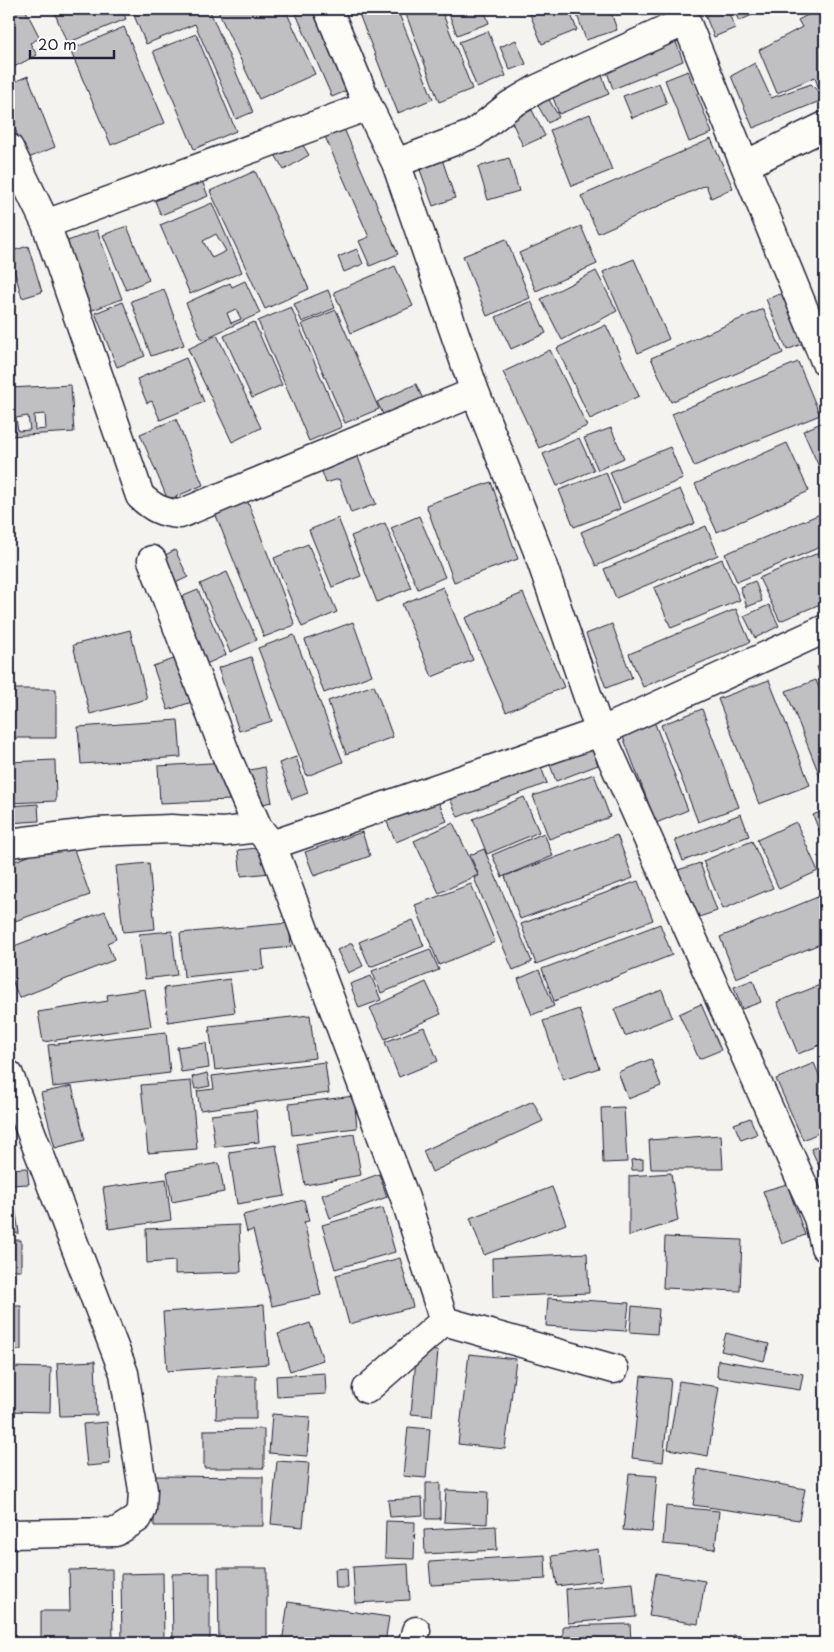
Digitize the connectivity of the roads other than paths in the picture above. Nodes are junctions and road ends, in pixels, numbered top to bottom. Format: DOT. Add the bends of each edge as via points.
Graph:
graph roads {
  1 [pos="328,9"];
  2 [pos="683,15"];
  3 [pos="368,106"];
  4 [pos="825,126"];
  5 [pos="9,148"];
  6 [pos="396,163"];
  7 [pos="745,165"];
  8 [pos="46,224"];
  9 [pos="825,361"];
  10 [pos="474,392"];
  11 [pos="152,560"];
  12 [pos="825,628"];
  13 [pos="600,732"];
  14 [pos="265,836"];
  15 [pos="9,843"];
  16 [pos="9,1075"];
  17 [pos="825,1247"];
  18 [pos="444,1321"];
  19 [pos="614,1369"];
  20 [pos="367,1389"];
  21 [pos="9,1534"];
  1 -- 3 [label="street"];
  2 -- 6 [label="street" via="510,105 473,134"];
  2 -- 7 [label="street"];
  3 -- 6 [label="street"];
  3 -- 8 [label="street"];
  4 -- 7 [label="street"];
  5 -- 8 [label="street"];
  6 -- 10 [label="street"];
  7 -- 9 [label="street"];
  8 -- 10 [label="street" via="140,496 152,508 180,514"];
  10 -- 13 [label="street" via="537,549"];
  11 -- 14 [label="street" via="227,757"];
  12 -- 13 [label="street"];
  13 -- 14 [label="street"];
  13 -- 17 [label="street" via="818,1218"];
  14 -- 15 [label="street" via="171,829 96,832"];
  14 -- 18 [label="street" via="406,1198"];
  16 -- 21 [label="street" via="124,1373 143,1490 138,1518 116,1532"];
  18 -- 19 [label="street"];
  18 -- 20 [label="street"];
}
